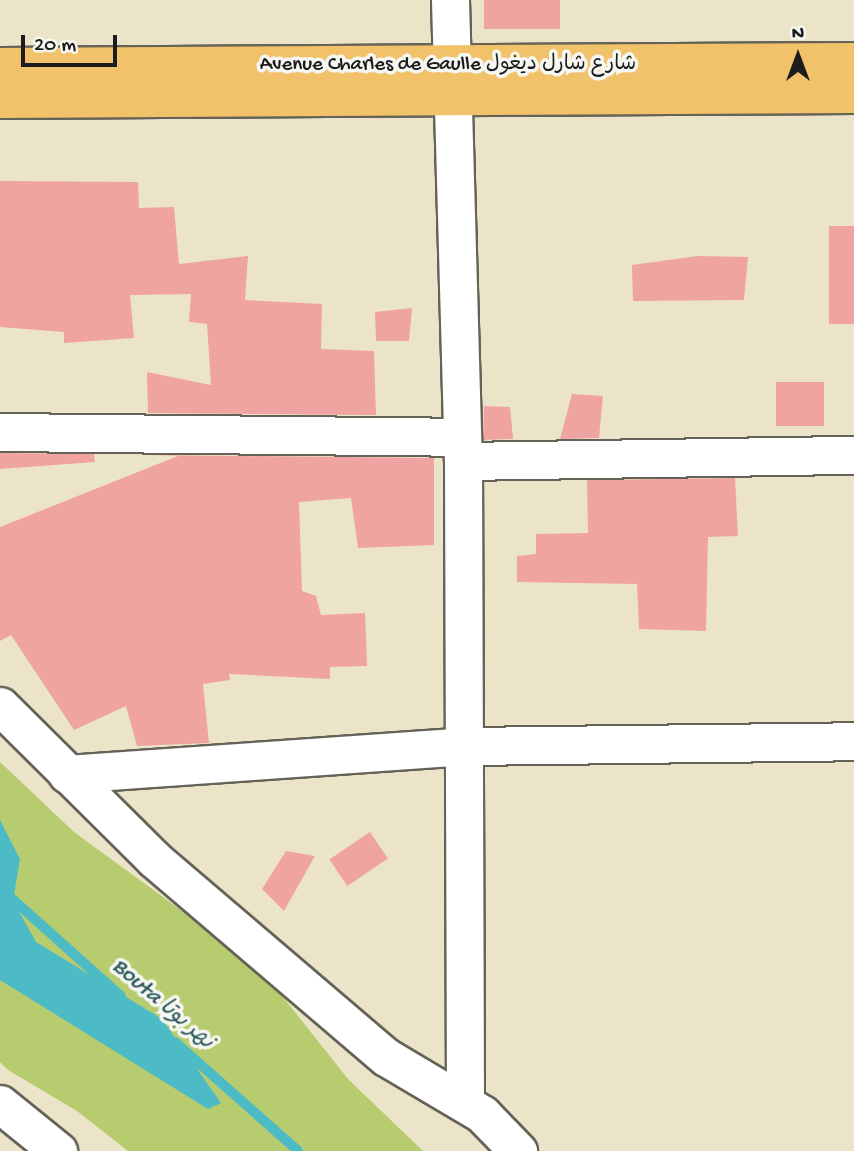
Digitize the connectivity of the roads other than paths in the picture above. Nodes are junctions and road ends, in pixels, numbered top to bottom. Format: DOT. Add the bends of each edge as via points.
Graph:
graph roads {
  1 [pos="450,0"];
  2 [pos="854,62"];
  3 [pos="0,67"];
  4 [pos="450,82"];
  5 [pos="854,94"];
  6 [pos="0,99"];
  7 [pos="0,432"];
  8 [pos="463,449"];
  9 [pos="854,455"];
  10 [pos="0,706"];
  11 [pos="854,741"];
  12 [pos="465,746"];
  13 [pos="68,774"];
  14 [pos="465,1102"];
  15 [pos="0,1104"];
  16 [pos="58,1151"];
  17 [pos="518,1151"];
  1 -- 4 [label="street"];
  2 -- 4 [label="main road, Avenue Charles de Gaulle شارع شارل ديغول"];
  3 -- 4 [label="main road, Avenue Charles de Gaulle شارع شارل ديغول"];
  4 -- 5 [label="main road, Avenue Charles de Gaulle شارع شارل ديغول"];
  4 -- 6 [label="main road, Avenue Charles de Gaulle شارع شارل ديغول"];
  4 -- 8 [label="street"];
  7 -- 8 [label="street"];
  8 -- 9 [label="street"];
  8 -- 12 [label="street"];
  10 -- 13 [label="street"];
  11 -- 12 [label="street"];
  12 -- 13 [label="street"];
  12 -- 14 [label="street"];
  13 -- 14 [label="street" via="154,859 386,1057"];
  14 -- 17 [label="street"];
  15 -- 16 [label="street"];
}
